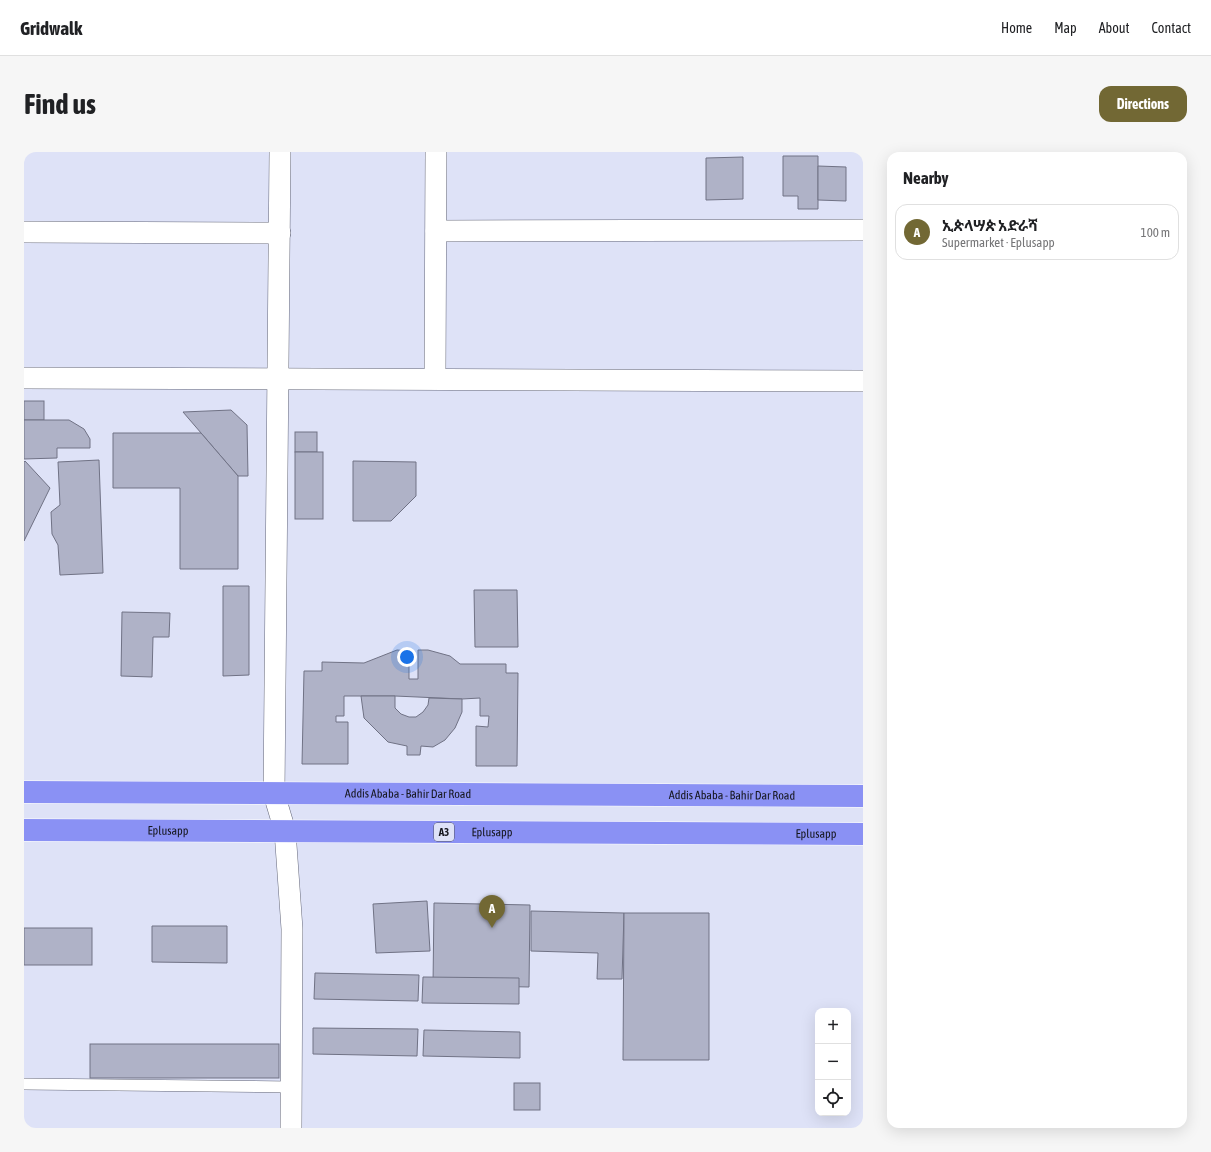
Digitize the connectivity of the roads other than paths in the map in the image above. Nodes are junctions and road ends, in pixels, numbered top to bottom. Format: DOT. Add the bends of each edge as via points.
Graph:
graph roads {
  1 [pos="280,152"];
  2 [pos="436,152"];
  3 [pos="863,230"];
  4 [pos="436,231"];
  5 [pos="24,232"];
  6 [pos="280,233"];
  7 [pos="24,378"];
  8 [pos="279,379"];
  9 [pos="435,379"];
  10 [pos="863,382"];
  11 [pos="24,792"];
  12 [pos="274,794"];
  13 [pos="863,796"];
  14 [pos="24,830"];
  15 [pos="286,831"];
  16 [pos="863,834"];
  17 [pos="24,1084"];
  18 [pos="290,1087"];
  19 [pos="291,1128"];
  1 -- 6 [label="street"];
  2 -- 4 [label="street"];
  3 -- 4 [label="street"];
  4 -- 9 [label="street"];
  5 -- 6 [label="street"];
  6 -- 8 [label="street"];
  7 -- 8 [label="street"];
  8 -- 9 [label="street"];
  8 -- 12 [label="street"];
  9 -- 10 [label="street"];
  11 -- 12 [label="highway, Addis Ababa - Bahir Dar Road"];
  12 -- 13 [label="highway, Addis Ababa - Bahir Dar Road"];
  12 -- 15 [label="street"];
  14 -- 15 [label="highway, Eplusapp / A3"];
  15 -- 16 [label="highway, Eplusapp / A3"];
  15 -- 18 [label="street" via="292,929"];
  17 -- 18 [label="lane"];
  18 -- 19 [label="street"];
}
